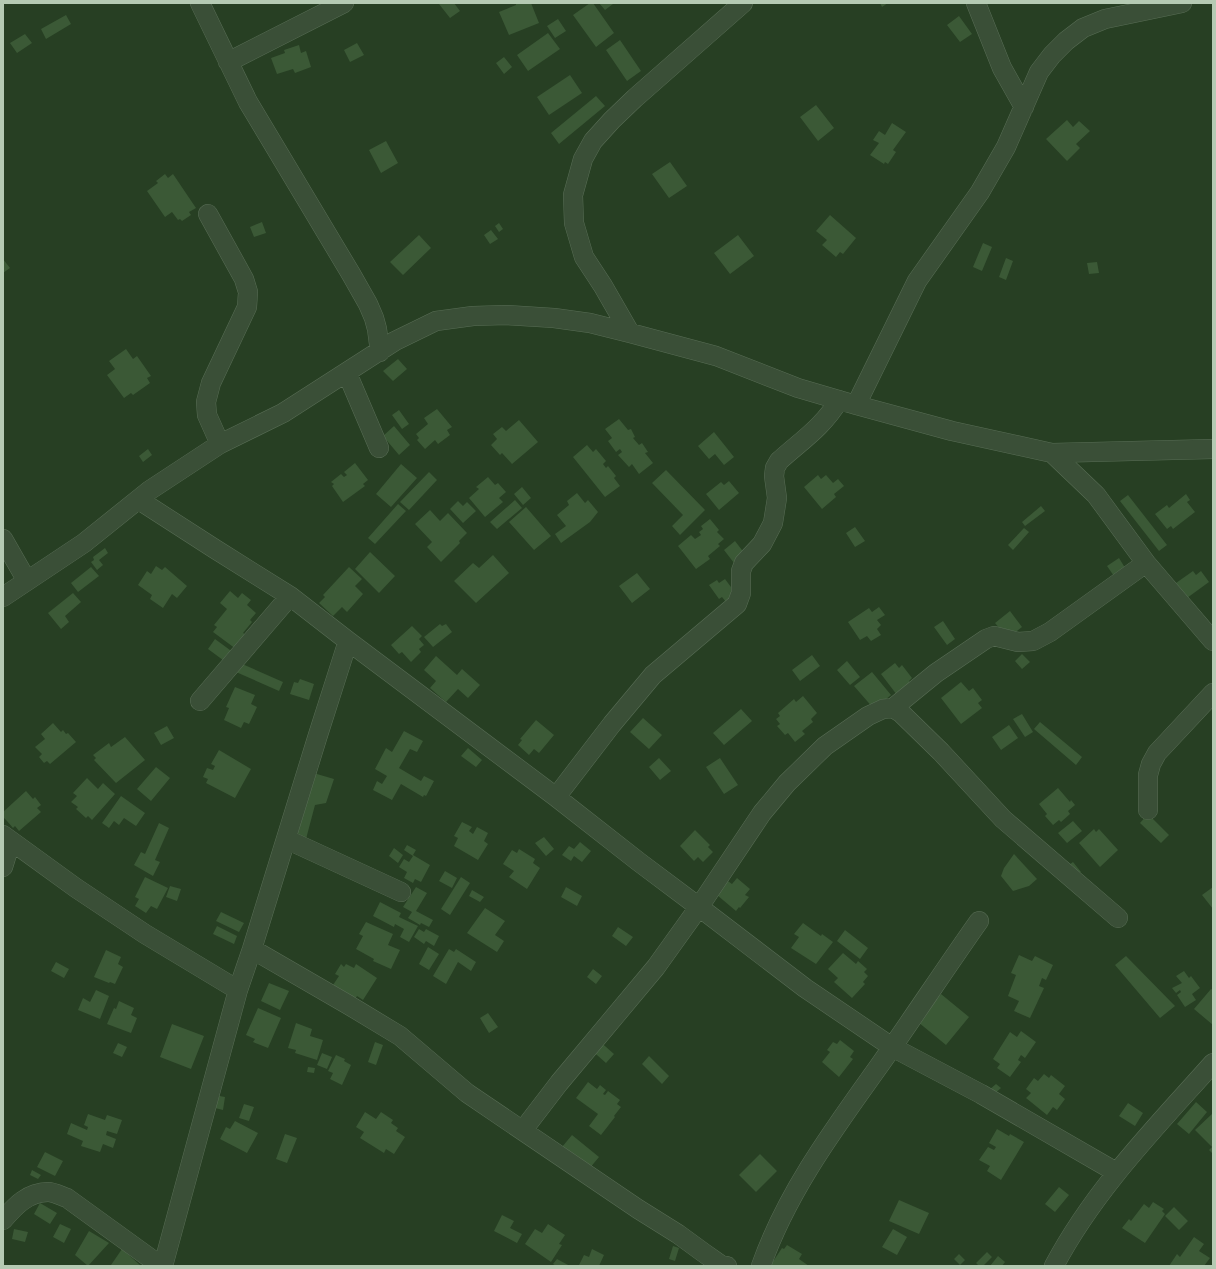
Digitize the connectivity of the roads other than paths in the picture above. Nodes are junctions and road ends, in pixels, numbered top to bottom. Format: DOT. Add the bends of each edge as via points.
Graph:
graph roads {
  1 [pos="200,3"];
  2 [pos="344,3"];
  3 [pos="743,3"];
  4 [pos="976,3"];
  5 [pos="1182,3"];
  6 [pos="228,62"];
  7 [pos="1024,108"];
  8 [pos="208,214"];
  9 [pos="630,333"];
  10 [pos="380,352"];
  11 [pos="347,373"];
  12 [pos="847,403"];
  13 [pos="220,444"];
  14 [pos="379,448"];
  15 [pos="1213,449"];
  16 [pos="1052,453"];
  17 [pos="139,500"];
  18 [pos="3,540"];
  19 [pos="1146,563"];
  20 [pos="26,581"];
  21 [pos="290,596"];
  22 [pos="3,597"];
  23 [pos="348,641"];
  24 [pos="1213,641"];
  25 [pos="1213,693"];
  26 [pos="200,701"];
  27 [pos="893,708"];
  28 [pos="556,797"];
  29 [pos="1148,810"];
  30 [pos="7,838"];
  31 [pos="286,839"];
  32 [pos="3,867"];
  33 [pos="401,892"];
  34 [pos="699,907"];
  35 [pos="1118,918"];
  36 [pos="979,921"];
  37 [pos="252,949"];
  38 [pos="238,990"];
  39 [pos="892,1047"];
  40 [pos="1213,1063"];
  41 [pos="523,1130"];
  42 [pos="1116,1172"];
  43 [pos="3,1220"];
  44 [pos="162,1266"];
  45 [pos="727,1266"];
  46 [pos="761,1266"];
  47 [pos="1054,1266"];
  1 -- 6 [label="street"];
  2 -- 6 [label="street"];
  3 -- 9 [label="street" via="612,120 593,140 583,158 573,195 574,223 584,257"];
  4 -- 7 [label="street" via="1002,68"];
  5 -- 7 [label="street" via="1105,19 1083,28 1052,54 1039,72"];
  6 -- 10 [label="street" via="248,102 368,304 377,329"];
  7 -- 12 [label="street" via="1006,148 980,192 917,281"];
  8 -- 13 [label="street" via="244,279 248,292 247,307 211,383 206,402 207,415"];
  9 -- 10 [label="street" via="590,323 554,318 473,316 436,321 394,341"];
  9 -- 12 [label="street" via="716,356 798,388"];
  10 -- 11 [label="street"];
  11 -- 13 [label="street" via="283,413"];
  11 -- 14 [label="street"];
  12 -- 16 [label="street" via="952,431"];
  12 -- 28 [label="street" via="831,413 819,427 779,461 775,468 777,498 772,523 762,544 744,563 741,571 741,593 737,604 653,675"];
  13 -- 17 [label="street"];
  15 -- 16 [label="street"];
  16 -- 19 [label="street" via="1096,495"];
  17 -- 20 [label="street" via="84,543"];
  17 -- 21 [label="street"];
  18 -- 20 [label="street"];
  19 -- 24 [label="street"];
  19 -- 27 [label="street" via="1050,632 1033,641 1018,642 994,636 986,639 936,673"];
  20 -- 22 [label="street"];
  21 -- 23 [label="street"];
  21 -- 26 [label="street"];
  23 -- 28 [label="street"];
  23 -- 31 [label="street"];
  25 -- 29 [label="street" via="1157,753 1148,775"];
  27 -- 34 [label="street" via="883,709 868,716 846,730 824,746 787,783 762,813"];
  27 -- 35 [label="street" via="914,724 1003,819"];
  28 -- 34 [label="street"];
  30 -- 32 [label="street"];
  30 -- 38 [label="street" via="145,934"];
  31 -- 33 [label="street"];
  31 -- 37 [label="street"];
  34 -- 39 [label="street" via="805,988"];
  34 -- 41 [label="street" via="656,967"];
  36 -- 39 [label="street"];
  37 -- 38 [label="street"];
  37 -- 41 [label="street" via="400,1036 467,1093"];
  38 -- 44 [label="street"];
  39 -- 42 [label="street" via="981,1094"];
  39 -- 46 [label="street" via="821,1147 770,1239"];
  40 -- 42 [label="street"];
  41 -- 45 [label="street"];
  42 -- 47 [label="street" via="1083,1218"];
  43 -- 44 [label="street" via="22,1201 35,1194 49,1192 66,1198"];
}
